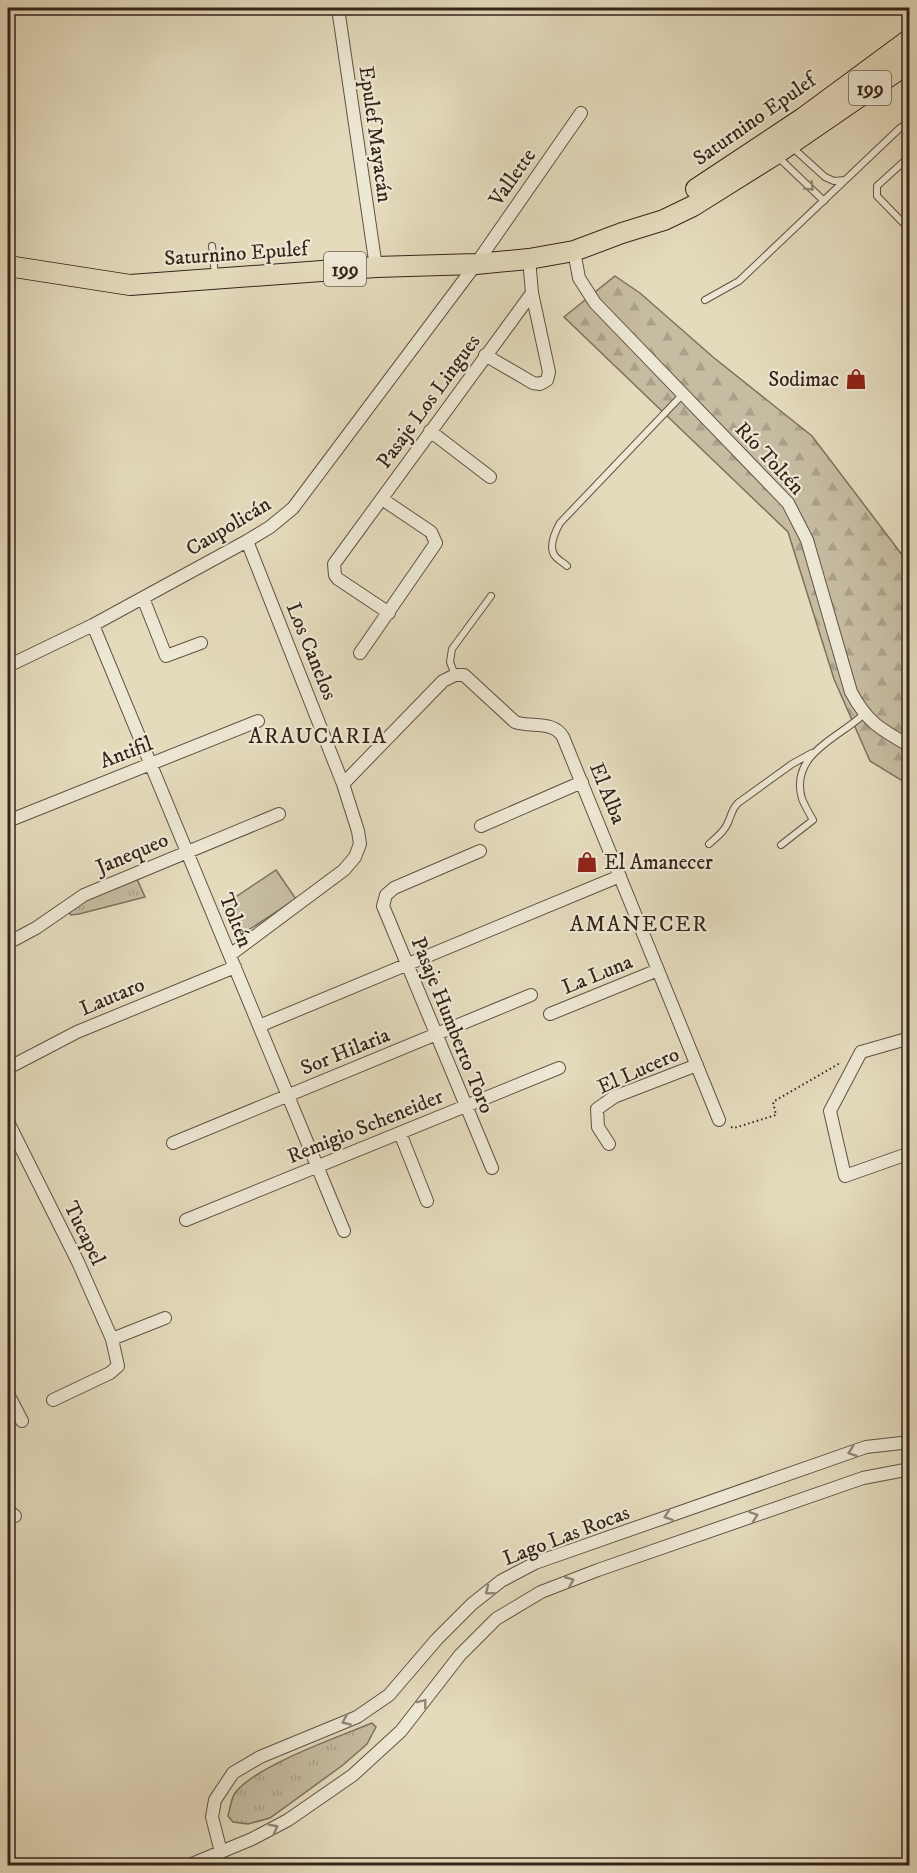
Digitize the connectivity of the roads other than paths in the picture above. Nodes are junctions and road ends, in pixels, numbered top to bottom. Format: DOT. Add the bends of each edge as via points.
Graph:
graph roads {
  1 [pos="338,8"];
  2 [pos="909,39"];
  3 [pos="909,62"];
  4 [pos="580,113"];
  5 [pos="909,122"];
  6 [pos="778,144"];
  7 [pos="909,156"];
  8 [pos="846,180"];
  9 [pos="824,201"];
  10 [pos="909,230"];
  11 [pos="212,246"];
  12 [pos="574,251"];
  13 [pos="529,259"];
  14 [pos="476,264"];
  15 [pos="8,266"];
  16 [pos="376,267"];
  17 [pos="66,275"];
  18 [pos="216,278"];
  19 [pos="8,279"];
  20 [pos="532,293"];
  21 [pos="705,300"];
  22 [pos="485,356"];
  23 [pos="683,394"];
  24 [pos="430,431"];
  25 [pos="490,477"];
  26 [pos="382,499"];
  27 [pos="247,541"];
  28 [pos="567,566"];
  29 [pos="491,596"];
  30 [pos="143,597"];
  31 [pos="389,613"];
  32 [pos="93,625"];
  33 [pos="201,643"];
  34 [pos="360,653"];
  35 [pos="8,666"];
  36 [pos="455,675"];
  37 [pos="864,714"];
  38 [pos="258,721"];
  39 [pos="909,746"];
  40 [pos="816,751"];
  41 [pos="150,763"];
  42 [pos="582,782"];
  43 [pos="343,784"];
  44 [pos="279,814"];
  45 [pos="8,820"];
  46 [pos="481,826"];
  47 [pos="709,843"];
  48 [pos="781,845"];
  49 [pos="480,851"];
  50 [pos="187,852"];
  51 [pos="620,876"];
  52 [pos="8,943"];
  53 [pos="230,955"];
  54 [pos="407,965"];
  55 [pos="235,967"];
  56 [pos="658,970"];
  57 [pos="531,995"];
  58 [pos="550,1014"];
  59 [pos="259,1026"];
  60 [pos="436,1035"];
  61 [pos="909,1038"];
  62 [pos="697,1065"];
  63 [pos="8,1068"];
  64 [pos="559,1068"];
  65 [pos="288,1096"];
  66 [pos="466,1106"];
  67 [pos="719,1120"];
  68 [pos="8,1122"];
  69 [pos="400,1133"];
  70 [pos="173,1143"];
  71 [pos="609,1144"];
  72 [pos="909,1154"];
  73 [pos="317,1167"];
  74 [pos="492,1168"];
  75 [pos="427,1201"];
  76 [pos="186,1220"];
  77 [pos="344,1231"];
  78 [pos="165,1318"];
  79 [pos="112,1339"];
  80 [pos="8,1394"];
  81 [pos="53,1400"];
  82 [pos="22,1420"];
  83 [pos="909,1442"];
  84 [pos="909,1468"];
  85 [pos="221,1852"];
  86 [pos="187,1866"];
  1 -- 16 [label="street, Epulef Mayacán"];
  2 -- 6 [label="main road, Saturnino Epulef / 199"];
  3 -- 6 [label="main road, Saturnino Epulef / 199"];
  4 -- 14 [label="street, Vallette"];
  5 -- 8 [label="lane"];
  6 -- 8 [label="lane" via="825,177"];
  6 -- 9 [label="lane, one-way"];
  6 -- 12 [label="main road, Saturnino Epulef / 199" via="693,206"];
  7 -- 10 [label="lane" via="878,186 877,196"];
  8 -- 9 [label="lane"];
  9 -- 21 [label="lane" via="739,281"];
  11 -- 18 [label="lane"];
  12 -- 13 [label="main road, Saturnino Epulef / 199"];
  12 -- 23 [label="street, Río Toltén" via="579,278 589,295"];
  13 -- 14 [label="main road, Saturnino Epulef / 199"];
  13 -- 20 [label="street"];
  14 -- 16 [label="main road, Saturnino Epulef / 199"];
  14 -- 27 [label="street, Caupolicán" via="293,508"];
  15 -- 17 [label="main road, Saturnino Epulef / 199"];
  16 -- 18 [label="main road, Saturnino Epulef / 199"];
  17 -- 18 [label="main road, Saturnino Epulef / 199" via="130,285"];
  17 -- 19 [label="main road, Saturnino Epulef / 199"];
  20 -- 22 [label="street, Pasaje Los Lingues"];
  20 -- 22 [label="street" via="549,372 547,380 533,383"];
  22 -- 24 [label="street, Pasaje Los Lingues"];
  23 -- 28 [label="lane" via="560,523 553,550"];
  23 -- 37 [label="street, Río Toltén" via="779,493 795,515 807,540 847,682"];
  24 -- 25 [label="street"];
  24 -- 26 [label="street, Pasaje Los Lingues"];
  26 -- 31 [label="street" via="431,532 436,543"];
  26 -- 31 [label="street, Pasaje Los Lingues" via="333,569 338,579"];
  27 -- 30 [label="street, Caupolicán"];
  27 -- 43 [label="street, Los Canelos"];
  29 -- 36 [label="lane" via="452,649 450,662"];
  30 -- 32 [label="street, Caupolicán"];
  30 -- 33 [label="street" via="166,656"];
  31 -- 34 [label="street"];
  32 -- 35 [label="street, Caupolicán"];
  32 -- 41 [label="street, Toltén"];
  36 -- 42 [label="street, El Alba" via="464,675 515,722 558,729"];
  36 -- 43 [label="street" via="443,681"];
  37 -- 39 [label="street, Río Toltén" via="877,727"];
  37 -- 40 [label="lane"];
  38 -- 41 [label="street, Antifil"];
  40 -- 47 [label="lane" via="738,802 725,827"];
  40 -- 48 [label="lane" via="803,767 800,778 802,799 813,820"];
  41 -- 45 [label="street, Antifil"];
  41 -- 50 [label="street, Toltén"];
  42 -- 46 [label="street"];
  42 -- 51 [label="street, El Alba"];
  43 -- 53 [label="street, Los Canelos" via="358,831 360,844 355,857 344,870"];
  44 -- 50 [label="street, Janequeo"];
  49 -- 54 [label="street, Pasaje Humberto Toro" via="386,895 383,906"];
  50 -- 52 [label="street, Janequeo" via="84,895"];
  50 -- 53 [label="street, Toltén"];
  51 -- 54 [label="street"];
  51 -- 56 [label="street, El Alba"];
  53 -- 55 [label="street, Toltén"];
  54 -- 59 [label="street"];
  54 -- 60 [label="street, Pasaje Humberto Toro"];
  55 -- 59 [label="street, Toltén"];
  55 -- 63 [label="street, Lautaro" via="77,1032"];
  56 -- 58 [label="street, La Luna"];
  56 -- 62 [label="street, El Alba"];
  57 -- 60 [label="street, Sor Hilaria"];
  59 -- 65 [label="street, Toltén"];
  60 -- 65 [label="street, Sor Hilaria"];
  60 -- 66 [label="street, Pasaje Humberto Toro"];
  61 -- 72 [label="street" via="861,1052 830,1110 845,1176"];
  62 -- 67 [label="street, El Alba"];
  62 -- 71 [label="street, El Lucero" via="614,1097 597,1109 598,1127"];
  64 -- 66 [label="street, Remigio Scheneider"];
  65 -- 70 [label="street, Sor Hilaria"];
  65 -- 73 [label="street, Toltén"];
  66 -- 69 [label="street, Remigio Scheneider"];
  66 -- 74 [label="street, Pasaje Humberto Toro"];
  68 -- 79 [label="street, Tucapel"];
  69 -- 73 [label="street, Remigio Scheneider"];
  69 -- 75 [label="street"];
  73 -- 76 [label="street, Remigio Scheneider"];
  73 -- 77 [label="street, Toltén"];
  78 -- 79 [label="street"];
  79 -- 81 [label="street, Tucapel" via="118,1366"];
  80 -- 82 [label="street"];
  83 -- 85 [label="street, Lago Las Rocas, one-way" via="855,1450 535,1563 501,1581 444,1632 389,1695 357,1717 260,1757 233,1773 215,1800 212,1817"];
  85 -- 84 [label="street, Lago Las Rocas, one-way" via="288,1820 353,1775 400,1731 460,1655 496,1619 541,1592 863,1478"];
  85 -- 86 [label="street, Lago Las Rocas"];
}
